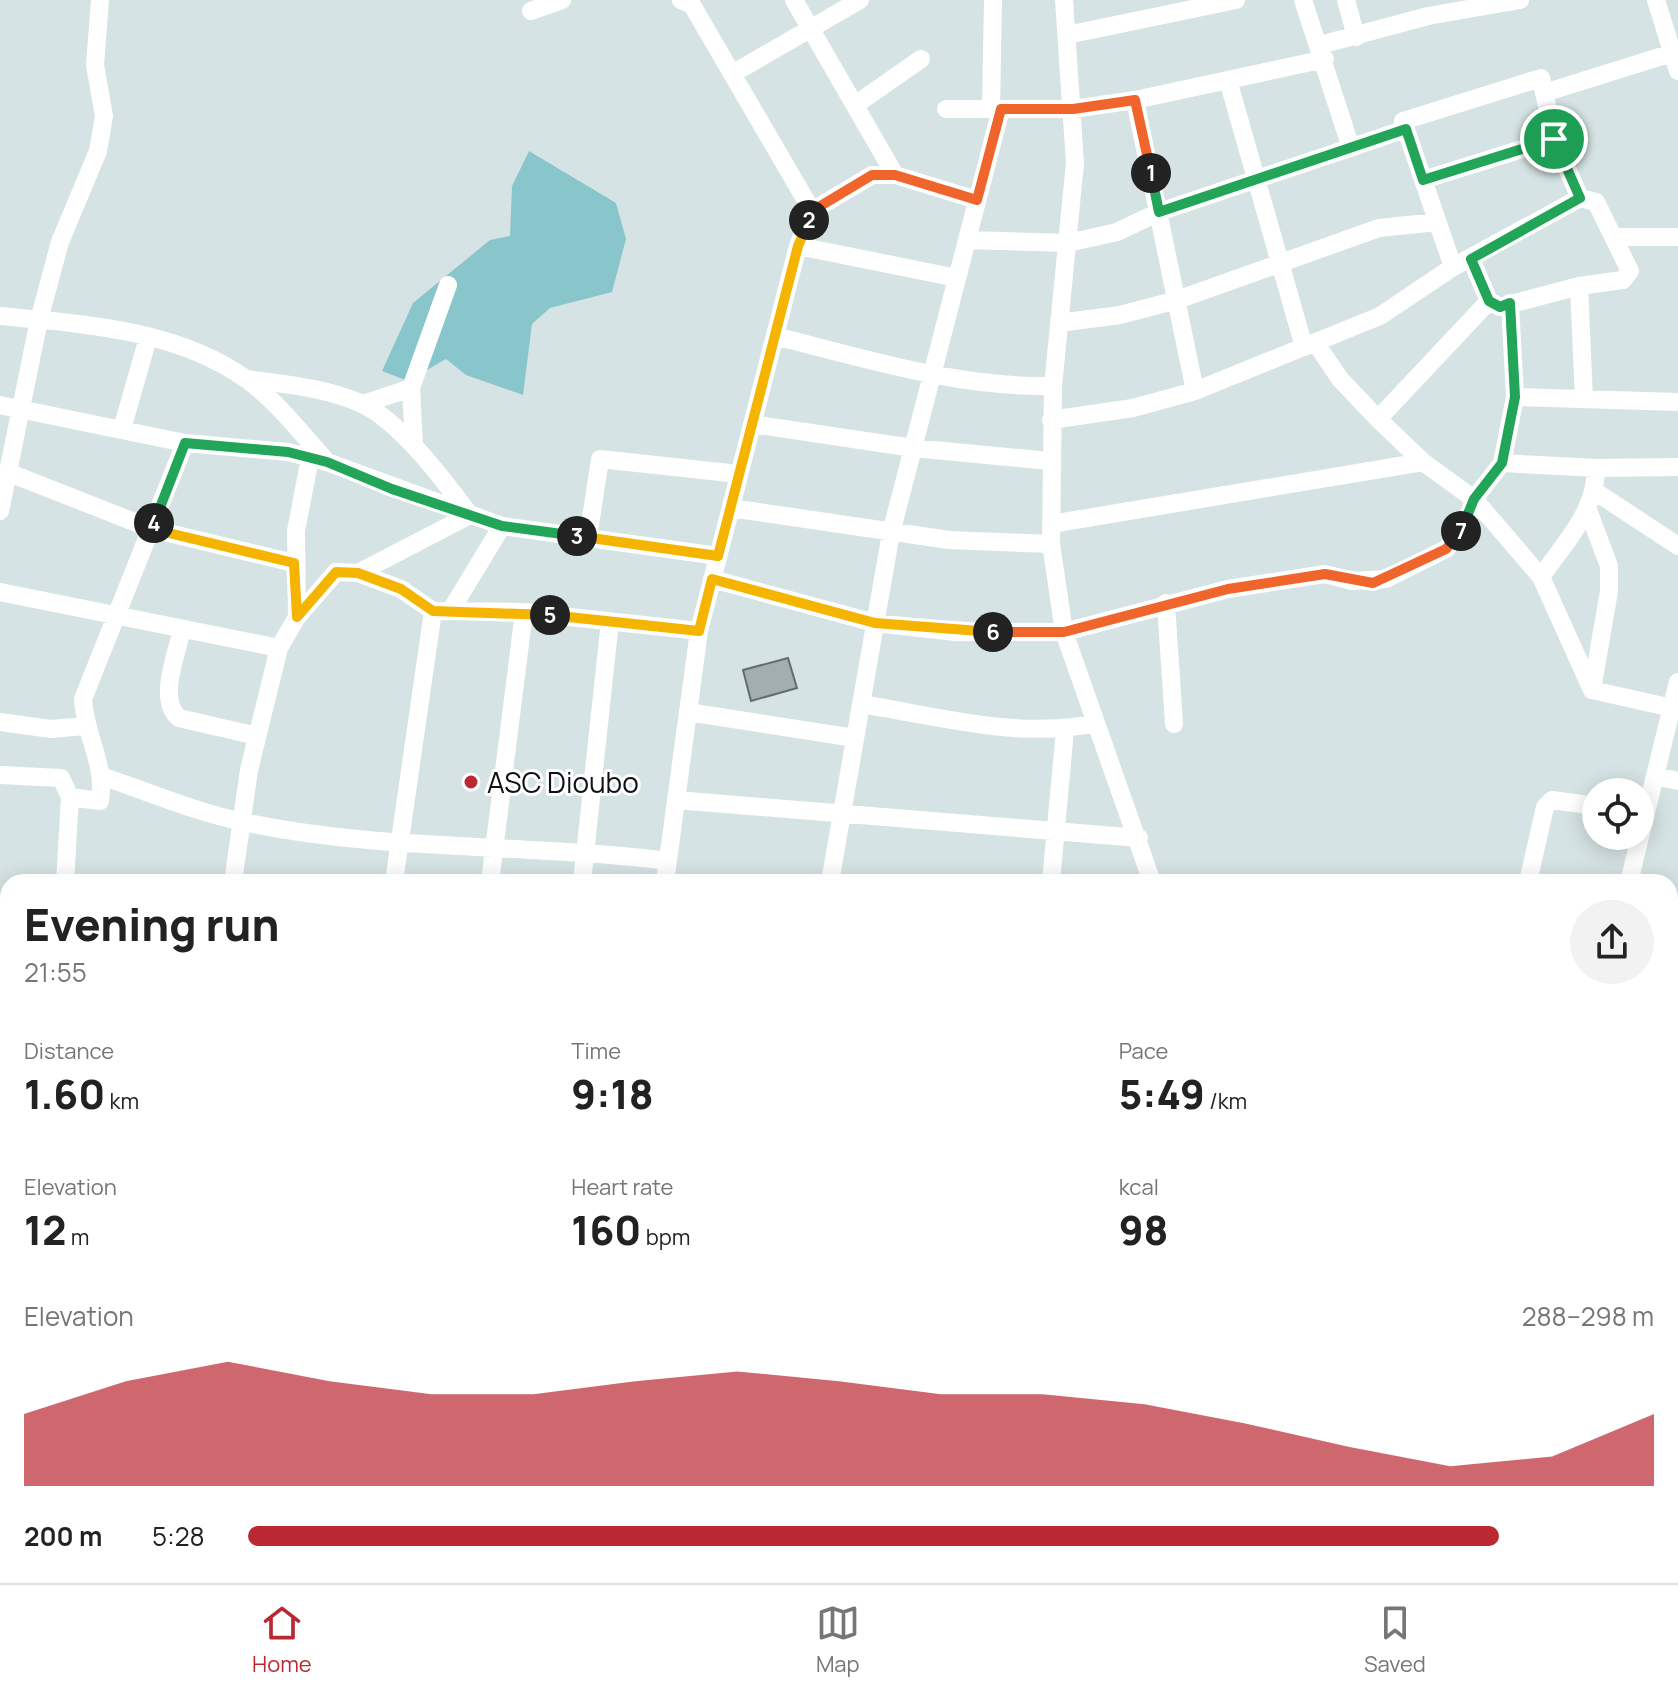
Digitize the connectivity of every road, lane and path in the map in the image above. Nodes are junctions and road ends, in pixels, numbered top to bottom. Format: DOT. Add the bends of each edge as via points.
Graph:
graph roads {
  1 [pos="100,0"];
  2 [pos="562,0"];
  3 [pos="794,0"];
  4 [pos="860,0"];
  5 [pos="993,0"];
  6 [pos="1064,0"];
  7 [pos="1236,0"];
  8 [pos="1303,0"];
  9 [pos="1346,0"];
  10 [pos="1520,0"];
  11 [pos="1656,0"];
  12 [pos="688,2"];
  13 [pos="1184,5"];
  14 [pos="531,11"];
  15 [pos="810,28"];
  16 [pos="1067,35"];
  17 [pos="1356,37"];
  18 [pos="1322,52"];
  19 [pos="921,59"];
  20 [pos="1675,62"];
  21 [pos="732,74"];
  22 [pos="1228,80"];
  23 [pos="1544,93"];
  24 [pos="1135,100"];
  25 [pos="855,105"];
  26 [pos="946,109"];
  27 [pos="996,109"];
  28 [pos="1073,109"];
  29 [pos="1406,129"];
  30 [pos="1554,139"];
  31 [pos="1351,148"];
  32 [pos="895,175"];
  33 [pos="1256,180"];
  34 [pos="1423,180"];
  35 [pos="1580,198"];
  36 [pos="977,200"];
  37 [pos="812,211"];
  38 [pos="1159,212"];
  39 [pos="1437,222"];
  40 [pos="1616,237"];
  41 [pos="1678,237"];
  42 [pos="967,240"];
  43 [pos="1068,243"];
  44 [pos="798,246"];
  45 [pos="1471,259"];
  46 [pos="1280,264"];
  47 [pos="1453,267"];
  48 [pos="957,278"];
  49 [pos="448,285"];
  50 [pos="1579,286"];
  51 [pos="1177,300"];
  52 [pos="1489,301"];
  53 [pos="1510,303"];
  54 [pos="0,316"];
  55 [pos="39,320"];
  56 [pos="1059,323"];
  57 [pos="775,336"];
  58 [pos="148,338"];
  59 [pos="1309,345"];
  60 [pos="932,375"];
  61 [pos="246,379"];
  62 [pos="1053,386"];
  63 [pos="411,388"];
  64 [pos="1195,391"];
  65 [pos="1515,397"];
  66 [pos="1584,399"];
  67 [pos="1678,402"];
  68 [pos="363,404"];
  69 [pos="9,406"];
  70 [pos="1378,419"];
  71 [pos="1051,420"];
  72 [pos="752,424"];
  73 [pos="122,429"];
  74 [pos="185,443"];
  75 [pos="414,445"];
  76 [pos="913,448"];
  77 [pos="319,460"];
  78 [pos="1050,461"];
  79 [pos="1423,462"];
  80 [pos="1502,463"];
  81 [pos="1678,467"];
  82 [pos="1596,468"];
  83 [pos="7,472"];
  84 [pos="739,474"];
  85 [pos="1596,492"];
  86 [pos="1474,499"];
  87 [pos="0,508"];
  88 [pos="731,508"];
  89 [pos="1588,510"];
  90 [pos="470,515"];
  91 [pos="1051,524"];
  92 [pos="502,526"];
  93 [pos="152,529"];
  94 [pos="891,533"];
  95 [pos="588,538"];
  96 [pos="1051,544"];
  97 [pos="1678,546"];
  98 [pos="718,556"];
  99 [pos="294,563"];
  100 [pos="358,573"];
  101 [pos="1541,577"];
  102 [pos="712,579"];
  103 [pos="0,592"];
  104 [pos="1166,603"];
  105 [pos="442,610"];
  106 [pos="524,612"];
  107 [pos="117,616"];
  108 [pos="297,617"];
  109 [pos="610,621"];
  110 [pos="875,623"];
  111 [pos="182,629"];
  112 [pos="699,631"];
  113 [pos="1064,632"];
  114 [pos="279,648"];
  115 [pos="1678,682"];
  116 [pos="1592,690"];
  117 [pos="861,704"];
  118 [pos="1672,708"];
  119 [pos="688,712"];
  120 [pos="0,722"];
  121 [pos="1096,723"];
  122 [pos="1174,724"];
  123 [pos="85,726"];
  124 [pos="1065,730"];
  125 [pos="257,736"];
  126 [pos="855,738"];
  127 [pos="0,775"];
  128 [pos="1655,776"];
  129 [pos="104,777"];
  130 [pos="1654,779"];
  131 [pos="1678,781"];
  132 [pos="70,797"];
  133 [pos="676,800"];
  134 [pos="1582,803"];
  135 [pos="842,814"];
  136 [pos="242,822"];
  137 [pos="1056,832"];
  138 [pos="1139,838"];
  139 [pos="397,844"];
  140 [pos="494,847"];
  141 [pos="585,850"];
  142 [pos="1636,850"];
  143 [pos="668,861"];
  144 [pos="65,874"];
  145 [pos="234,874"];
  146 [pos="395,874"];
  147 [pos="491,874"];
  148 [pos="583,874"];
  149 [pos="666,874"];
  150 [pos="831,874"];
  151 [pos="1052,874"];
  152 [pos="1150,874"];
  153 [pos="1530,874"];
  154 [pos="1631,874"];
  1 -- 55 [label="street" via="95,65 104,116 98,151 60,242"];
  2 -- 14 [label="street"];
  3 -- 15 [label="street"];
  4 -- 15 [label="street"];
  5 -- 27 [label="street"];
  6 -- 16 [label="street"];
  7 -- 13 [label="street"];
  8 -- 18 [label="street"];
  9 -- 17 [label="street"];
  10 -- 17 [label="street" via="1428,16"];
  11 -- 20 [label="street"];
  12 -- 21 [label="street"];
  13 -- 16 [label="street"];
  15 -- 21 [label="street"];
  15 -- 25 [label="street"];
  16 -- 28 [label="street"];
  17 -- 18 [label="street"];
  18 -- 22 [label="street"];
  18 -- 31 [label="street"];
  19 -- 25 [label="street"];
  20 -- 23 [label="street"];
  21 -- 37 [label="street"];
  22 -- 24 [label="street"];
  22 -- 33 [label="street"];
  23 -- 29 [label="street" via="1541,78 1403,121"];
  23 -- 30 [label="street"];
  24 -- 28 [label="street"];
  24 -- 38 [label="street"];
  25 -- 32 [label="street"];
  26 -- 27 [label="street"];
  27 -- 28 [label="street"];
  27 -- 36 [label="street"];
  28 -- 43 [label="street" via="1075,163"];
  29 -- 31 [label="street"];
  29 -- 34 [label="street"];
  30 -- 34 [label="street"];
  30 -- 35 [label="street"];
  31 -- 33 [label="street"];
  32 -- 36 [label="street"];
  32 -- 37 [label="street" via="872,175"];
  33 -- 38 [label="street"];
  33 -- 46 [label="street"];
  34 -- 39 [label="street"];
  35 -- 40 [label="street" via="1596,202"];
  35 -- 45 [label="street"];
  36 -- 42 [label="street"];
  37 -- 44 [label="street"];
  38 -- 43 [label="street" via="1117,232"];
  38 -- 51 [label="street"];
  39 -- 46 [label="street" via="1379,228"];
  39 -- 47 [label="street"];
  40 -- 41 [label="street"];
  40 -- 50 [label="street" via="1628,277"];
  42 -- 43 [label="street"];
  42 -- 48 [label="street"];
  43 -- 56 [label="street"];
  44 -- 48 [label="street"];
  44 -- 57 [label="street"];
  45 -- 47 [label="street"];
  45 -- 52 [label="street"];
  46 -- 51 [label="street"];
  46 -- 59 [label="street"];
  47 -- 59 [label="street" via="1380,316"];
  48 -- 60 [label="street"];
  49 -- 63 [label="street"];
  50 -- 53 [label="street"];
  50 -- 66 [label="street"];
  51 -- 56 [label="street"];
  51 -- 64 [label="street"];
  52 -- 53 [label="street" via="1500,307"];
  52 -- 70 [label="street"];
  53 -- 65 [label="street"];
  54 -- 55 [label="street"];
  55 -- 58 [label="street"];
  55 -- 69 [label="street"];
  56 -- 62 [label="street"];
  57 -- 60 [label="street"];
  57 -- 72 [label="street"];
  58 -- 61 [label="street" via="195,351"];
  58 -- 73 [label="street"];
  59 -- 64 [label="street"];
  59 -- 70 [label="street"];
  60 -- 62 [label="street" via="1003,387"];
  60 -- 76 [label="street"];
  61 -- 68 [label="street"];
  61 -- 77 [label="street" via="288,417"];
  62 -- 71 [label="street"];
  63 -- 68 [label="street"];
  63 -- 75 [label="street"];
  64 -- 71 [label="street" via="1133,408"];
  65 -- 66 [label="street"];
  65 -- 80 [label="street"];
  66 -- 67 [label="street"];
  68 -- 75 [label="street"];
  69 -- 73 [label="street"];
  69 -- 83 [label="street"];
  70 -- 79 [label="street"];
  71 -- 78 [label="street"];
  72 -- 76 [label="street"];
  72 -- 84 [label="street"];
  73 -- 74 [label="street"];
  74 -- 77 [label="street"];
  74 -- 93 [label="street"];
  75 -- 90 [label="street"];
  76 -- 78 [label="street"];
  76 -- 94 [label="street"];
  77 -- 90 [label="street"];
  77 -- 99 [label="street"];
  78 -- 91 [label="street"];
  79 -- 86 [label="street"];
  79 -- 91 [label="street"];
  80 -- 82 [label="street"];
  80 -- 86 [label="street"];
  81 -- 82 [label="street"];
  82 -- 85 [label="street"];
  83 -- 87 [label="street"];
  83 -- 93 [label="street"];
  84 -- 88 [label="street"];
  84 -- 95 [label="street" via="600,459"];
  85 -- 89 [label="street"];
  85 -- 97 [label="street"];
  86 -- 101 [label="street"];
  86 -- 104 [label="street" via="1465,527 1446,549 1386,579 1352,581 1325,574"];
  88 -- 94 [label="street"];
  88 -- 98 [label="street"];
  89 -- 101 [label="street"];
  89 -- 116 [label="street" via="1609,566"];
  90 -- 92 [label="street"];
  90 -- 100 [label="street"];
  91 -- 96 [label="street"];
  92 -- 95 [label="street"];
  92 -- 105 [label="street"];
  93 -- 99 [label="street"];
  93 -- 107 [label="street"];
  94 -- 96 [label="street"];
  94 -- 110 [label="street"];
  95 -- 98 [label="street"];
  96 -- 113 [label="street"];
  98 -- 102 [label="street"];
  99 -- 108 [label="street"];
  100 -- 105 [label="street"];
  100 -- 108 [label="street" via="336,572"];
  101 -- 116 [label="street"];
  102 -- 110 [label="street"];
  102 -- 112 [label="street"];
  103 -- 107 [label="street"];
  104 -- 113 [label="street"];
  104 -- 122 [label="street"];
  105 -- 106 [label="street"];
  105 -- 139 [label="street"];
  106 -- 109 [label="street"];
  106 -- 140 [label="street"];
  107 -- 111 [label="street"];
  107 -- 123 [label="street" via="83,699"];
  108 -- 114 [label="street"];
  109 -- 112 [label="street"];
  109 -- 141 [label="street"];
  110 -- 113 [label="street" via="956,632"];
  110 -- 117 [label="street"];
  111 -- 114 [label="street"];
  111 -- 125 [label="street" via="167,700 173,713"];
  112 -- 119 [label="street"];
  113 -- 121 [label="street"];
  114 -- 125 [label="street"];
  115 -- 118 [label="street"];
  116 -- 118 [label="street"];
  117 -- 124 [label="street"];
  117 -- 126 [label="street"];
  118 -- 128 [label="street"];
  119 -- 126 [label="street"];
  119 -- 133 [label="street"];
  120 -- 123 [label="street" via="51,729"];
  121 -- 124 [label="street"];
  121 -- 138 [label="street"];
  123 -- 129 [label="street"];
  124 -- 137 [label="street"];
  125 -- 136 [label="street"];
  126 -- 135 [label="street"];
  127 -- 132 [label="street" via="61,778"];
  128 -- 130 [label="street"];
  128 -- 131 [label="street"];
  129 -- 132 [label="street" via="100,801"];
  129 -- 136 [label="street"];
  132 -- 144 [label="street"];
  133 -- 135 [label="street"];
  133 -- 143 [label="street"];
  134 -- 153 [label="street" via="1558,799 1545,807"];
  135 -- 137 [label="street"];
  135 -- 150 [label="street"];
  136 -- 139 [label="street"];
  136 -- 145 [label="street"];
  137 -- 138 [label="street"];
  137 -- 151 [label="street"];
  138 -- 152 [label="street"];
  139 -- 140 [label="street"];
  139 -- 146 [label="street"];
  140 -- 141 [label="street"];
  140 -- 147 [label="street"];
  141 -- 143 [label="street"];
  141 -- 148 [label="street"];
  142 -- 154 [label="street"];
  143 -- 149 [label="street"];
}
